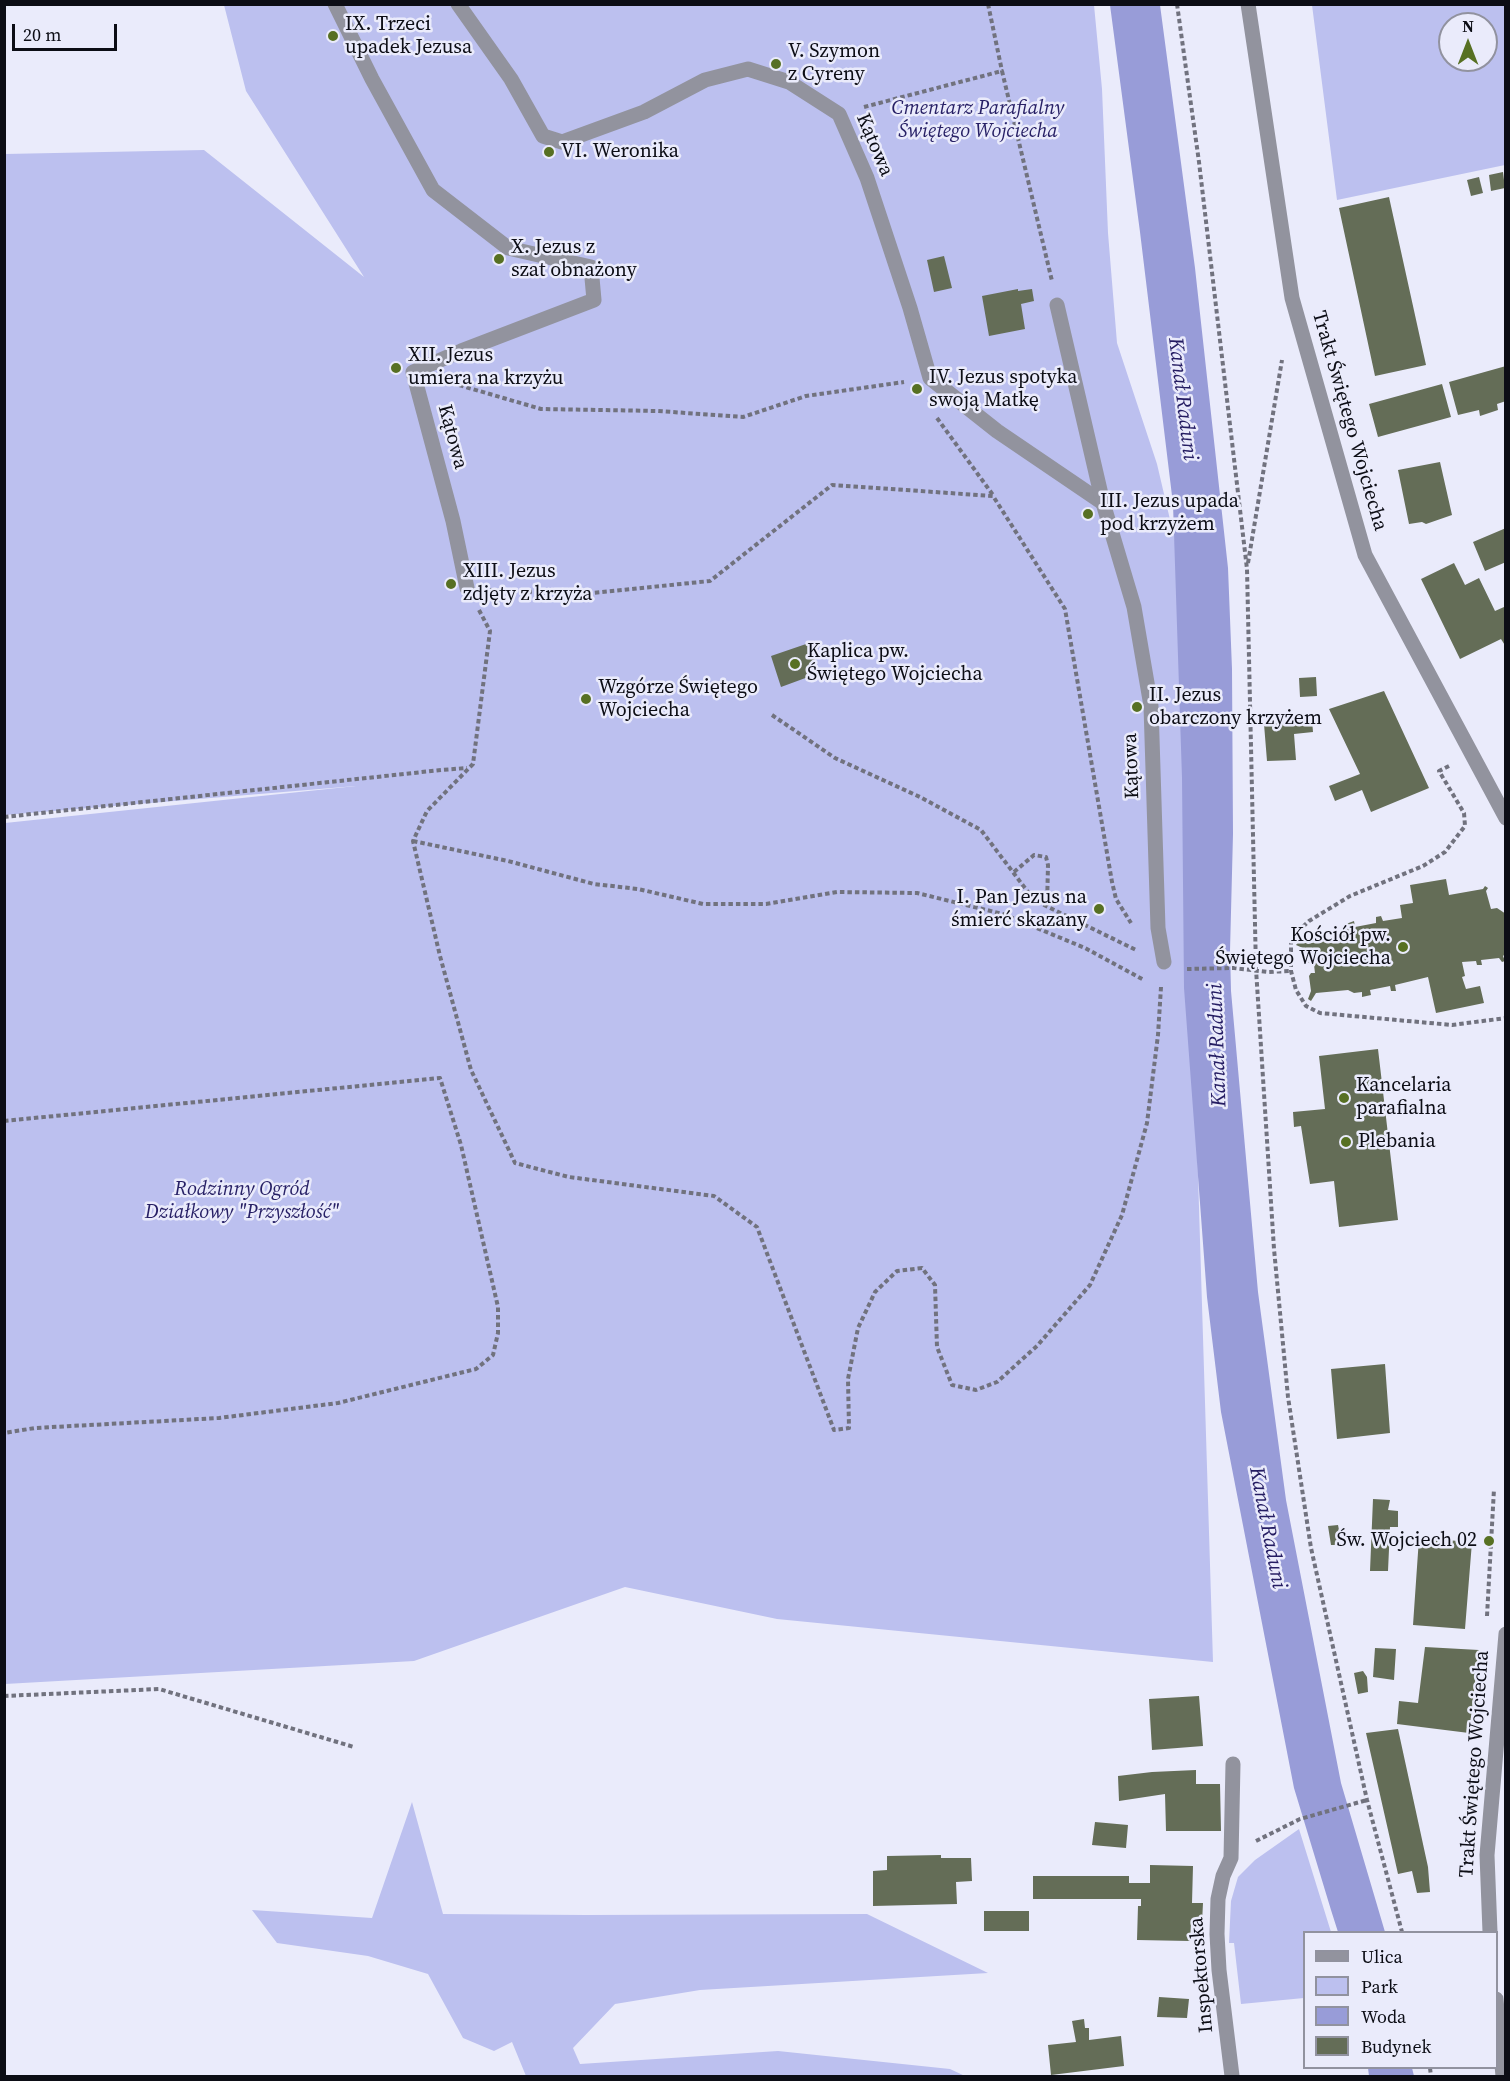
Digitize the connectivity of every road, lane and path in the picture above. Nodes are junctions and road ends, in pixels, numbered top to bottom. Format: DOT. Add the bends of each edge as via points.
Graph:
graph roads {
  1 [pos="335,4"];
  2 [pos="458,4"];
  3 [pos="988,4"];
  4 [pos="1178,4"];
  5 [pos="1248,4"];
  6 [pos="1002,71"];
  7 [pos="839,114"];
  8 [pos="1057,305"];
  9 [pos="1282,357"];
  10 [pos="413,372"];
  11 [pos="930,378"];
  12 [pos="993,496"];
  13 [pos="1103,503"];
  14 [pos="1247,569"];
  15 [pos="467,588"];
  16 [pos="772,715"];
  17 [pos="468,768"];
  18 [pos="1439,771"];
  19 [pos="4,817"];
  20 [pos="1506,818"];
  21 [pos="413,841"];
  22 [pos="1014,872"];
  23 [pos="1116,899"];
  24 [pos="1047,906"];
  25 [pos="1141,952"];
  26 [pos="1164,962"];
  27 [pos="1180,969"];
  28 [pos="1257,969"];
  29 [pos="1291,971"];
  30 [pos="1160,988"];
  31 [pos="1506,1018"];
  32 [pos="4,1121"];
  33 [pos="4,1433"];
  34 [pos="1494,1489"];
  35 [pos="1487,1616"];
  36 [pos="1506,1634"];
  37 [pos="4,1696"];
  38 [pos="354,1747"];
  39 [pos="1233,1764"];
  40 [pos="1367,1800"];
  41 [pos="1231,1858"];
  42 [pos="1402,1931"];
  43 [pos="1491,1931"];
  44 [pos="1498,2012"];
  45 [pos="1232,2076"];
  46 [pos="1503,2076"];
  1 -- 10 [label="street" via="433,190 508,248 591,267 594,300"];
  2 -- 7 [label="street, Kątowa" via="511,79 543,136 562,142 644,112 705,80 748,69 789,81"];
  3 -- 6 [label="path"];
  4 -- 14 [label="path"];
  5 -- 20 [label="street, Trakt Świętego Wojciecha" via="1292,298 1365,555"];
  6 -- 7 [label="path"];
  6 -- 8 [label="path"];
  7 -- 11 [label="street, Kątowa" via="867,178"];
  8 -- 13 [label="street, Kątowa"];
  9 -- 14 [label="path"];
  10 -- 11 [label="path" via="541,409 743,417 806,396"];
  10 -- 15 [label="street, Kątowa"];
  11 -- 12 [label="path" via="938,420"];
  11 -- 13 [label="street" via="998,431"];
  12 -- 15 [label="path" via="832,485 710,581 582,594"];
  12 -- 23 [label="path" via="1065,609"];
  13 -- 26 [label="street, Kątowa" via="1134,607 1150,706 1158,928"];
  14 -- 28 [label="path"];
  15 -- 17 [label="path" via="490,631 473,764"];
  16 -- 22 [label="path" via="835,758 981,830"];
  17 -- 19 [label="path"];
  17 -- 21 [label="path" via="427,811"];
  18 -- 29 [label="path" via="1464,813 1465,826 1445,852 1423,866 1350,896 1309,921 1291,942"];
  21 -- 30 [label="path" via="594,884 638,889 703,904 766,904 837,892 917,893 1003,914 1085,948"];
  21 -- 30 [label="path" via="471,1070 515,1163 569,1177 714,1197 757,1227 834,1430 849,1428 848,1379 858,1328 875,1292 897,1271 922,1268 935,1285 937,1347 952,1384 976,1390 997,1382 1037,1346 1090,1285 1122,1215 1147,1123"];
  22 -- 24 [label="path" via="1034,900"];
  22 -- 24 [label="path" via="1034,855 1046,856"];
  24 -- 25 [label="path"];
  26 -- 30 [label="path"];
  27 -- 28 [label="path"];
  28 -- 29 [label="path"];
  28 -- 40 [label="path" via="1273,1238 1288,1397 1311,1548"];
  29 -- 31 [label="path" via="1296,990 1306,1005 1320,1012 1452,1025"];
  32 -- 33 [label="path" via="440,1078 461,1145 498,1307 498,1333 493,1355 476,1369 338,1403 219,1418"];
  34 -- 35 [label="path"];
  36 -- 43 [label="street, Trakt Świętego Wojciecha" via="1487,1855"];
  37 -- 38 [label="path" via="159,1689"];
  39 -- 41 [label="street, Inspektorska"];
  40 -- 41 [label="path" via="1300,1818"];
  40 -- 42 [label="path"];
  41 -- 45 [label="street, Inspektorska" via="1218,1899 1217,1934"];
  44 -- 46 [label="street"];
}
